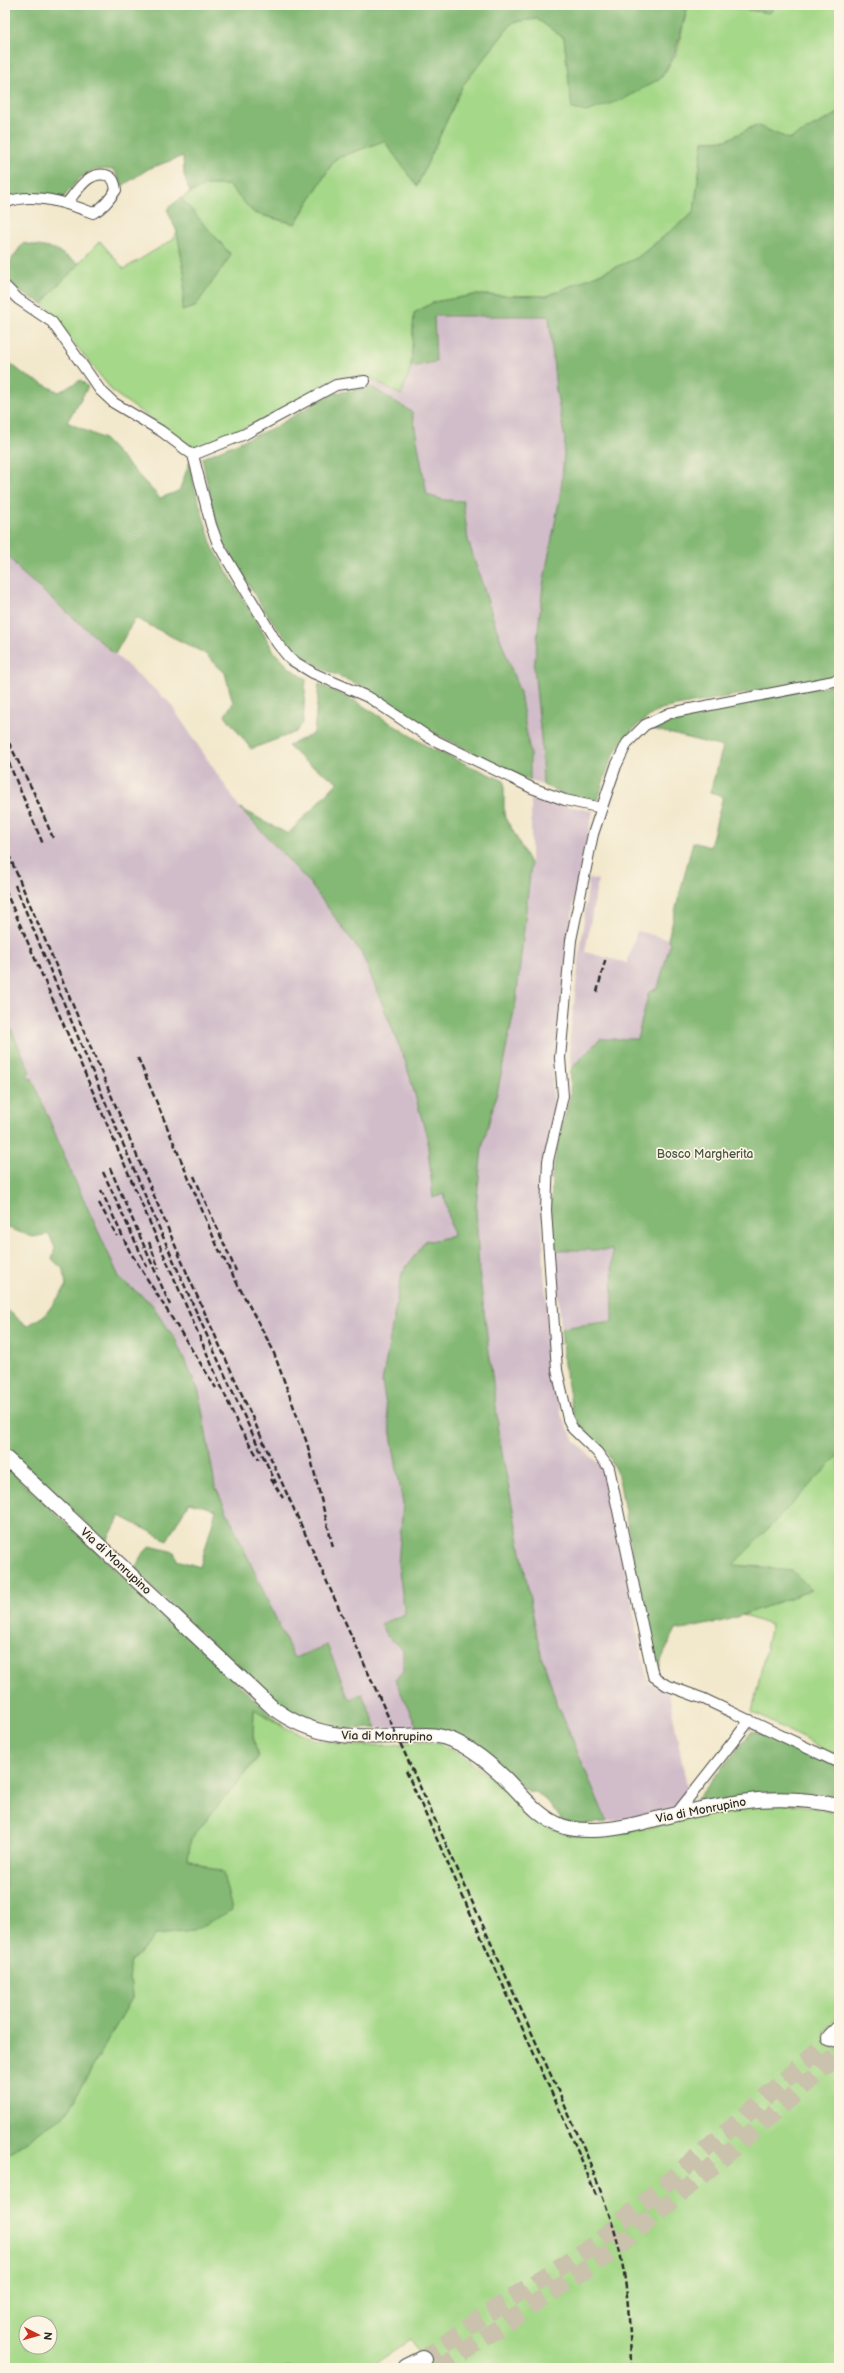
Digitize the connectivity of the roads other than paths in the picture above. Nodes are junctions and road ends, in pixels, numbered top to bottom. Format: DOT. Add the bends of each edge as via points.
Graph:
graph roads {
  1 [pos="5,203"];
  2 [pos="67,203"];
  3 [pos="5,286"];
  4 [pos="365,382"];
  5 [pos="193,456"];
  6 [pos="839,680"];
  7 [pos="602,808"];
  8 [pos="5,1457"];
  9 [pos="750,1720"];
  10 [pos="839,1763"];
  11 [pos="839,1806"];
  12 [pos="676,1814"];
  13 [pos="423,2360"];
  14 [pos="407,2368"];
  1 -- 2 [label="street" via="25,199"];
  2 -- 2 [label="street" via="93,213 100,210 116,190 115,182 102,174 91,176"];
  3 -- 5 [label="street" via="18,299 52,322 100,390 114,403 161,431"];
  4 -- 5 [label="street" via="336,385 257,428"];
  5 -- 7 [label="street" via="218,544 277,643 290,658 313,673 370,698 430,738 532,788 566,800"];
  6 -- 7 [label="street" via="683,710 652,721 632,736 622,751"];
  7 -- 9 [label="street" via="590,843 571,940 560,1058 563,1096 548,1161 546,1210 557,1370 568,1419 573,1429 603,1459 613,1480 643,1638 653,1676 666,1685"];
  8 -- 12 [label="main road, Via di Monrupino" via="264,1700 293,1721 318,1732 338,1736 427,1735 446,1738 503,1776 548,1819 563,1827 590,1830 611,1828"];
  9 -- 10 [label="street"];
  9 -- 12 [label="street"];
  11 -- 12 [label="main road, Via di Monrupino" via="791,1798 765,1798"];
  13 -- 14 [label="highway"];
}
